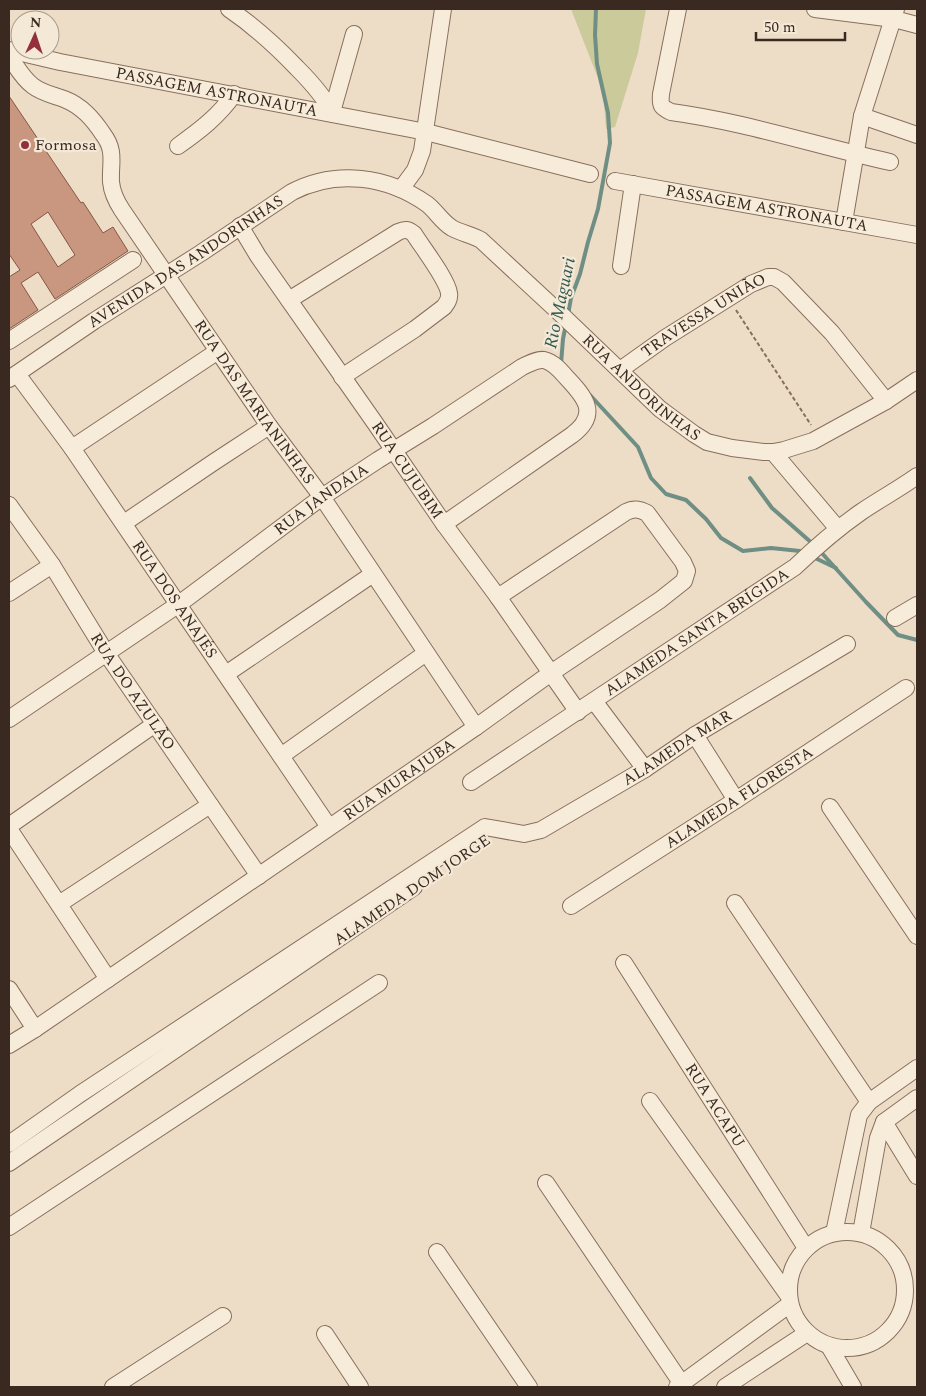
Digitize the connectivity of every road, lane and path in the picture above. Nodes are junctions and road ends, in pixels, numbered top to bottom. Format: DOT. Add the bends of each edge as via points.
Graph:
graph roads {
  1 [pos="229,9"];
  2 [pos="443,9"];
  3 [pos="678,9"];
  4 [pos="815,9"];
  5 [pos="895,14"];
  6 [pos="917,25"];
  7 [pos="354,34"];
  8 [pos="9,50"];
  9 [pos="9,56"];
  10 [pos="234,94"];
  11 [pos="333,113"];
  12 [pos="862,116"];
  13 [pos="426,132"];
  14 [pos="917,135"];
  15 [pos="178,146"];
  16 [pos="855,154"];
  17 [pos="890,162"];
  18 [pos="590,174"];
  19 [pos="615,181"];
  20 [pos="633,184"];
  21 [pos="401,189"];
  22 [pos="844,222"];
  23 [pos="240,226"];
  24 [pos="917,235"];
  25 [pos="133,260"];
  26 [pos="621,266"];
  27 [pos="166,275"];
  28 [pos="728,298"];
  29 [pos="289,300"];
  30 [pos="9,341"];
  31 [pos="218,351"];
  32 [pos="620,370"];
  33 [pos="13,376"];
  34 [pos="342,377"];
  35 [pos="917,380"];
  36 [pos="886,401"];
  37 [pos="269,426"];
  38 [pos="819,438"];
  39 [pos="72,448"];
  40 [pos="393,450"];
  41 [pos="773,452"];
  42 [pos="917,476"];
  43 [pos="322,497"];
  44 [pos="9,505"];
  45 [pos="124,523"];
  46 [pos="832,523"];
  47 [pos="444,524"];
  48 [pos="52,565"];
  49 [pos="373,574"];
  50 [pos="9,593"];
  51 [pos="498,597"];
  52 [pos="179,604"];
  53 [pos="917,605"];
  54 [pos="895,618"];
  55 [pos="847,644"];
  56 [pos="106,653"];
  57 [pos="426,653"];
  58 [pos="551,673"];
  59 [pos="226,674"];
  60 [pos="906,688"];
  61 [pos="594,701"];
  62 [pos="578,712"];
  63 [pos="9,719"];
  64 [pos="155,724"];
  65 [pos="476,727"];
  66 [pos="695,735"];
  67 [pos="281,756"];
  68 [pos="646,769"];
  69 [pos="471,782"];
  70 [pos="736,800"];
  71 [pos="210,804"];
  72 [pos="830,807"];
  73 [pos="329,827"];
  74 [pos="9,828"];
  75 [pos="502,830"];
  76 [pos="259,876"];
  77 [pos="735,903"];
  78 [pos="59,904"];
  79 [pos="571,906"];
  80 [pos="917,936"];
  81 [pos="624,963"];
  82 [pos="108,978"];
  83 [pos="379,982"];
  84 [pos="9,990"];
  85 [pos="35,1029"];
  86 [pos="9,1045"];
  87 [pos="917,1068"];
  88 [pos="917,1098"];
  89 [pos="650,1101"];
  90 [pos="869,1102"];
  91 [pos="884,1122"];
  92 [pos="9,1144"];
  93 [pos="9,1163"];
  94 [pos="917,1176"];
  95 [pos="546,1183"];
  96 [pos="9,1227"];
  97 [pos="834,1233"];
  98 [pos="861,1233"];
  99 [pos="806,1248"];
  100 [pos="436,1252"];
  101 [pos="789,1300"];
  102 [pos="223,1316"];
  103 [pos="807,1333"];
  104 [pos="325,1334"];
  105 [pos="829,1346"];
  106 [pos="679,1386"];
  107 [pos="113,1387"];
  108 [pos="360,1387"];
  109 [pos="529,1387"];
  110 [pos="725,1387"];
  111 [pos="853,1387"];
  1 -- 11 [label="street" via="276,46 322,95"];
  2 -- 13 [label="street"];
  3 -- 16 [label="street" via="661,94 662,106 671,112 780,134"];
  4 -- 5 [label="street"];
  5 -- 6 [label="street"];
  5 -- 12 [label="street"];
  7 -- 11 [label="street"];
  8 -- 10 [label="street, PASSAGEM ASTRONAUTA"];
  9 -- 27 [label="street, RUA DAS MARIANINHAS" via="30,84 75,104 86,112 104,135 112,152 111,183 116,200"];
  10 -- 11 [label="street, PASSAGEM ASTRONAUTA"];
  10 -- 15 [label="street" via="212,120"];
  11 -- 13 [label="street, PASSAGEM ASTRONAUTA"];
  12 -- 14 [label="street"];
  12 -- 16 [label="street"];
  13 -- 18 [label="street, PASSAGEM ASTRONAUTA"];
  13 -- 21 [label="street" via="419,161"];
  16 -- 17 [label="street"];
  16 -- 22 [label="street"];
  19 -- 20 [label="street, PASSAGEM ASTRONAUTA"];
  20 -- 22 [label="street, PASSAGEM ASTRONAUTA"];
  20 -- 26 [label="street"];
  21 -- 23 [label="street, AVENIDA DAS ANDORINHAS" via="375,180 344,178 317,181 275,202"];
  21 -- 32 [label="street, RUA ANDORINHAS" via="428,205 452,228 481,240"];
  22 -- 24 [label="street, PASSAGEM ASTRONAUTA"];
  23 -- 27 [label="street, AVENIDA DAS ANDORINHAS"];
  23 -- 29 [label="street, RUA CUJUBIM"];
  25 -- 30 [label="street"];
  27 -- 31 [label="street, RUA DAS MARIANINHAS"];
  27 -- 33 [label="street, AVENIDA DAS ANDORINHAS"];
  28 -- 32 [label="street, TRAVESSA UNIÃO"];
  28 -- 36 [label="street, TRAVESSA UNIÃO" via="768,277 783,282 832,333"];
  28 -- 38 [label="path"];
  29 -- 34 [label="street, RUA CUJUBIM"];
  29 -- 34 [label="street" via="390,236 404,229 414,234 449,292 447,303"];
  31 -- 37 [label="street, RUA DAS MARIANINHAS"];
  31 -- 39 [label="street"];
  32 -- 41 [label="street, RUA ANDORINHAS" via="660,409 707,442"];
  33 -- 39 [label="street, RUA DOS ANAJÉS"];
  34 -- 40 [label="street, RUA CUJUBIM"];
  35 -- 36 [label="street, RUA ANDORINHAS"];
  36 -- 38 [label="street, RUA ANDORINHAS"];
  37 -- 43 [label="street, RUA DAS MARIANINHAS"];
  37 -- 45 [label="street"];
  38 -- 41 [label="street, RUA ANDORINHAS"];
  39 -- 45 [label="street, RUA DOS ANAJÉS"];
  40 -- 43 [label="street, RUA JANDÁIA"];
  40 -- 47 [label="street, RUA CUJUBIM"];
  40 -- 47 [label="street, RUA JANDÁIA" via="532,362 543,360 556,366 582,394 588,412 580,429"];
  41 -- 46 [label="street"];
  42 -- 61 [label="street, ALAMEDA SANTA BRÍGIDA" via="861,512 795,567"];
  43 -- 49 [label="street, RUA DAS MARIANINHAS"];
  43 -- 52 [label="street, RUA JANDÁIA"];
  44 -- 48 [label="street, RUA DO AZULÃO"];
  45 -- 52 [label="street, RUA DOS ANAJÉS"];
  47 -- 51 [label="street, RUA CUJUBIM"];
  48 -- 50 [label="street"];
  48 -- 56 [label="street, RUA DO AZULÃO"];
  49 -- 57 [label="street, RUA DAS MARIANINHAS"];
  49 -- 59 [label="street"];
  51 -- 58 [label="street, RUA CUJUBIM"];
  51 -- 58 [label="street, RUA MURAJUBA" via="631,509 647,513 683,562 687,572 684,581"];
  52 -- 56 [label="street, RUA JANDÁIA"];
  52 -- 59 [label="street, RUA DOS ANAJÉS"];
  53 -- 54 [label="street"];
  55 -- 66 [label="street, ALAMEDA MAR"];
  56 -- 63 [label="street, RUA JANDÁIA"];
  56 -- 64 [label="street, RUA DO AZULÃO"];
  57 -- 65 [label="street, RUA DAS MARIANINHAS"];
  57 -- 67 [label="street"];
  58 -- 62 [label="street, RUA CUJUBIM"];
  58 -- 65 [label="street, RUA MURAJUBA"];
  59 -- 67 [label="street, RUA DOS ANAJÉS"];
  60 -- 70 [label="street, ALAMEDA FLORESTA"];
  61 -- 62 [label="street, ALAMEDA SANTA BRÍGIDA"];
  61 -- 68 [label="street"];
  62 -- 69 [label="street, ALAMEDA SANTA BRÍGIDA"];
  64 -- 71 [label="street, RUA DO AZULÃO"];
  64 -- 74 [label="street"];
  65 -- 73 [label="street, RUA MURAJUBA"];
  66 -- 68 [label="street, ALAMEDA MAR"];
  66 -- 70 [label="street"];
  67 -- 73 [label="street, RUA DOS ANAJÉS"];
  68 -- 75 [label="street, ALAMEDA MAR" via="541,830 524,834"];
  70 -- 79 [label="street, ALAMEDA FLORESTA"];
  71 -- 76 [label="street, RUA DO AZULÃO"];
  71 -- 78 [label="street"];
  72 -- 80 [label="street"];
  73 -- 76 [label="street, RUA MURAJUBA"];
  74 -- 78 [label="street"];
  75 -- 92 [label="street, ALAMEDA DOM JORGE" via="485,827"];
  75 -- 93 [label="street, ALAMEDA DOM JORGE"];
  76 -- 82 [label="street, RUA MURAJUBA"];
  77 -- 90 [label="street"];
  78 -- 82 [label="street"];
  81 -- 99 [label="street, RUA ACAPU"];
  82 -- 85 [label="street, RUA MURAJUBA"];
  83 -- 96 [label="street"];
  84 -- 85 [label="street"];
  85 -- 86 [label="street, RUA MURAJUBA"];
  87 -- 90 [label="street"];
  88 -- 91 [label="street"];
  89 -- 101 [label="street"];
  90 -- 97 [label="street" via="859,1115 855,1128"];
  91 -- 94 [label="street"];
  91 -- 98 [label="street" via="878,1138"];
  95 -- 106 [label="street"];
  97 -- 98 [label="street"];
  97 -- 99 [label="street" via="819,1238"];
  98 -- 105 [label="street" via="878,1240 893,1253 902,1269 906,1288 904,1306 896,1323 883,1337 866,1346 847,1349"];
  99 -- 101 [label="street" via="789,1277"];
  100 -- 109 [label="street"];
  101 -- 103 [label="street" via="796,1320"];
  101 -- 106 [label="street"];
  102 -- 107 [label="street"];
  103 -- 105 [label="street"];
  103 -- 110 [label="street"];
  104 -- 108 [label="street"];
  105 -- 111 [label="street"];
}
